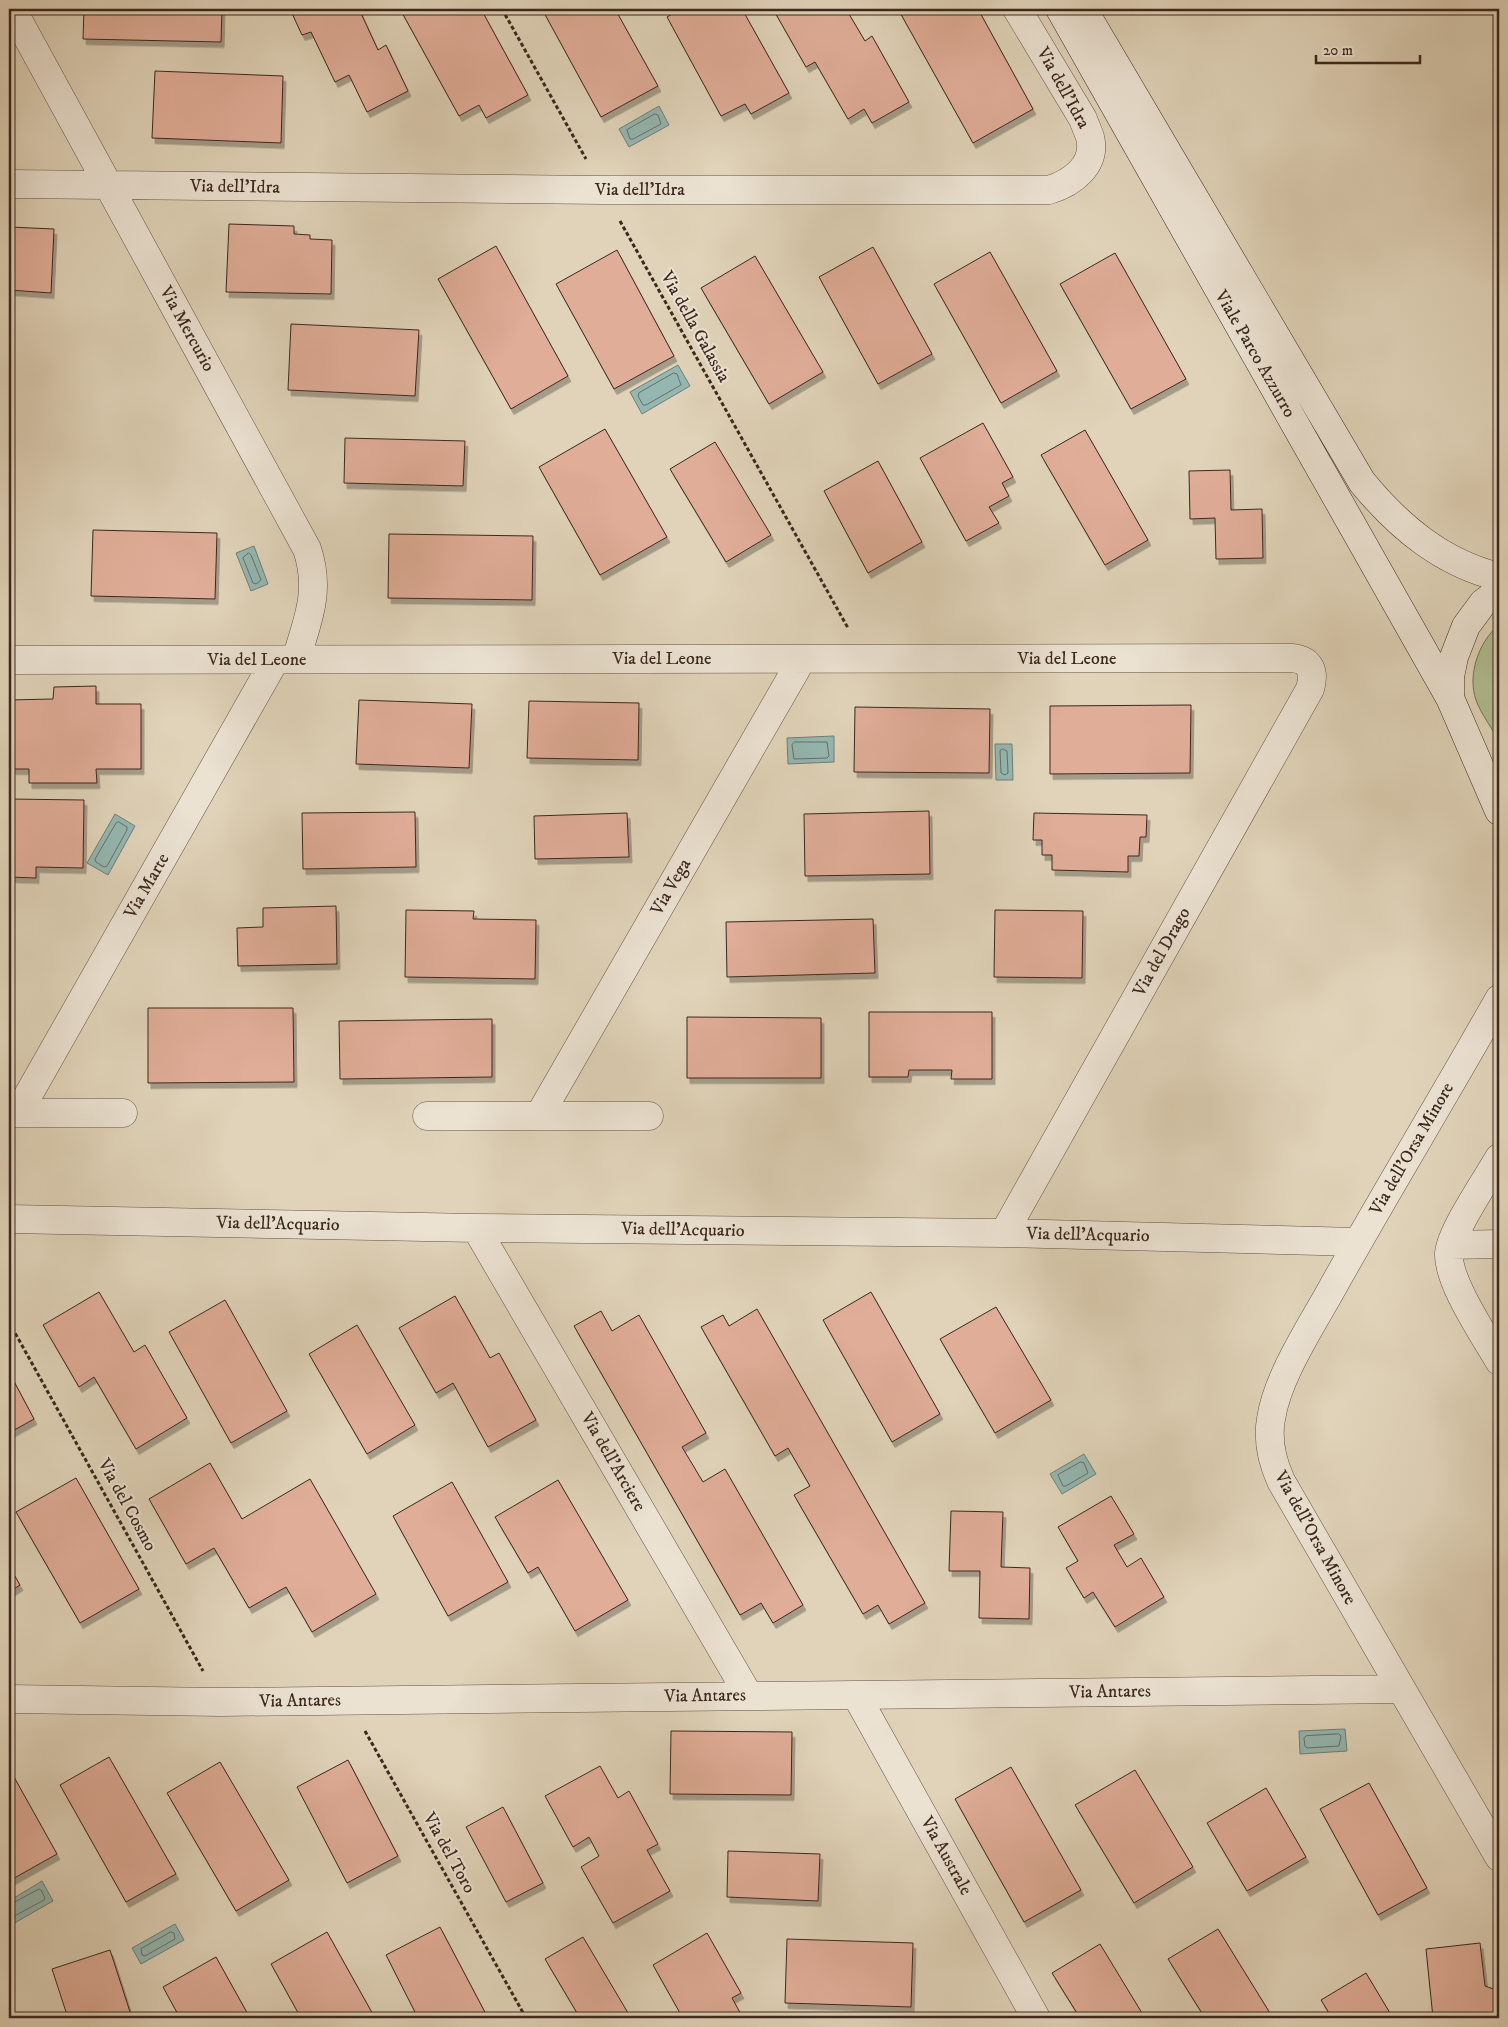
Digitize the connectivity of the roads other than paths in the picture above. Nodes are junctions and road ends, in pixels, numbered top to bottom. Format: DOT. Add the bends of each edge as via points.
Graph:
graph roads {
  1 [pos="12,9"];
  2 [pos="1017,9"];
  3 [pos="1060,9"];
  4 [pos="1083,9"];
  5 [pos="9,184"];
  6 [pos="108,185"];
  7 [pos="1499,577"];
  8 [pos="1499,591"];
  9 [pos="802,659"];
  10 [pos="9,660"];
  11 [pos="286,660"];
  12 [pos="1312,668"];
  13 [pos="1450,698"];
  14 [pos="1499,811"];
  15 [pos="1499,999"];
  16 [pos="13,1113"];
  17 [pos="122,1113"];
  18 [pos="427,1116"];
  19 [pos="539,1116"];
  20 [pos="649,1116"];
  21 [pos="1499,1158"];
  22 [pos="9,1218"];
  23 [pos="476,1228"];
  24 [pos="1004,1233"];
  25 [pos="1358,1242"];
  26 [pos="1499,1244"];
  27 [pos="1451,1245"];
  28 [pos="1499,1361"];
  29 [pos="1401,1689"];
  30 [pos="856,1695"];
  31 [pos="749,1696"];
  32 [pos="9,1699"];
  33 [pos="1499,1857"];
  34 [pos="1036,2018"];
  1 -- 6 [label="street, Via Mercurio"];
  2 -- 6 [label="street, Via dell'Idra" via="1083,119 1090,138 1088,161 1083,169 1067,183 1049,190"];
  3 -- 13 [label="street, Viale Parco Azzurro"];
  4 -- 7 [label="street, Viale Parco Azzurro" via="1362,482 1426,545 1470,569"];
  5 -- 6 [label="street, Via dell'Idra"];
  6 -- 11 [label="street, Via Mercurio" via="307,549 314,577 314,599"];
  8 -- 13 [label="street, Viale Parco Azzurro" via="1483,603 1466,626 1454,657"];
  9 -- 11 [label="street, Via del Leone"];
  9 -- 12 [label="street, Via del Leone" via="1292,658"];
  9 -- 19 [label="street, Via Vega"];
  10 -- 11 [label="street, Via del Leone"];
  11 -- 16 [label="street, Via Marte"];
  12 -- 24 [label="street, Via del Drago" via="1310,689"];
  13 -- 14 [label="street, Viale Parco Azzurro"];
  15 -- 25 [label="street, Via dell'Orsa Minore"];
  16 -- 17 [label="street, Via Marte"];
  18 -- 19 [label="street"];
  19 -- 20 [label="street"];
  21 -- 27 [label="street"];
  22 -- 23 [label="street, Via dell'Acquario"];
  23 -- 24 [label="street, Via dell'Acquario"];
  23 -- 31 [label="street, Via dell'Arciere"];
  24 -- 25 [label="street, Via dell'Acquario"];
  25 -- 29 [label="street, Via dell'Orsa Minore" via="1282,1382 1271,1418 1271,1452 1281,1482"];
  26 -- 27 [label="street"];
  27 -- 28 [label="street" via="1450,1266 1462,1295"];
  29 -- 30 [label="street, Via Antares"];
  29 -- 33 [label="street, Via dell'Orsa Minore"];
  30 -- 31 [label="street, Via Antares"];
  30 -- 34 [label="street, Via Australe"];
  31 -- 32 [label="street, Via Antares" via="221,1702"];
}
